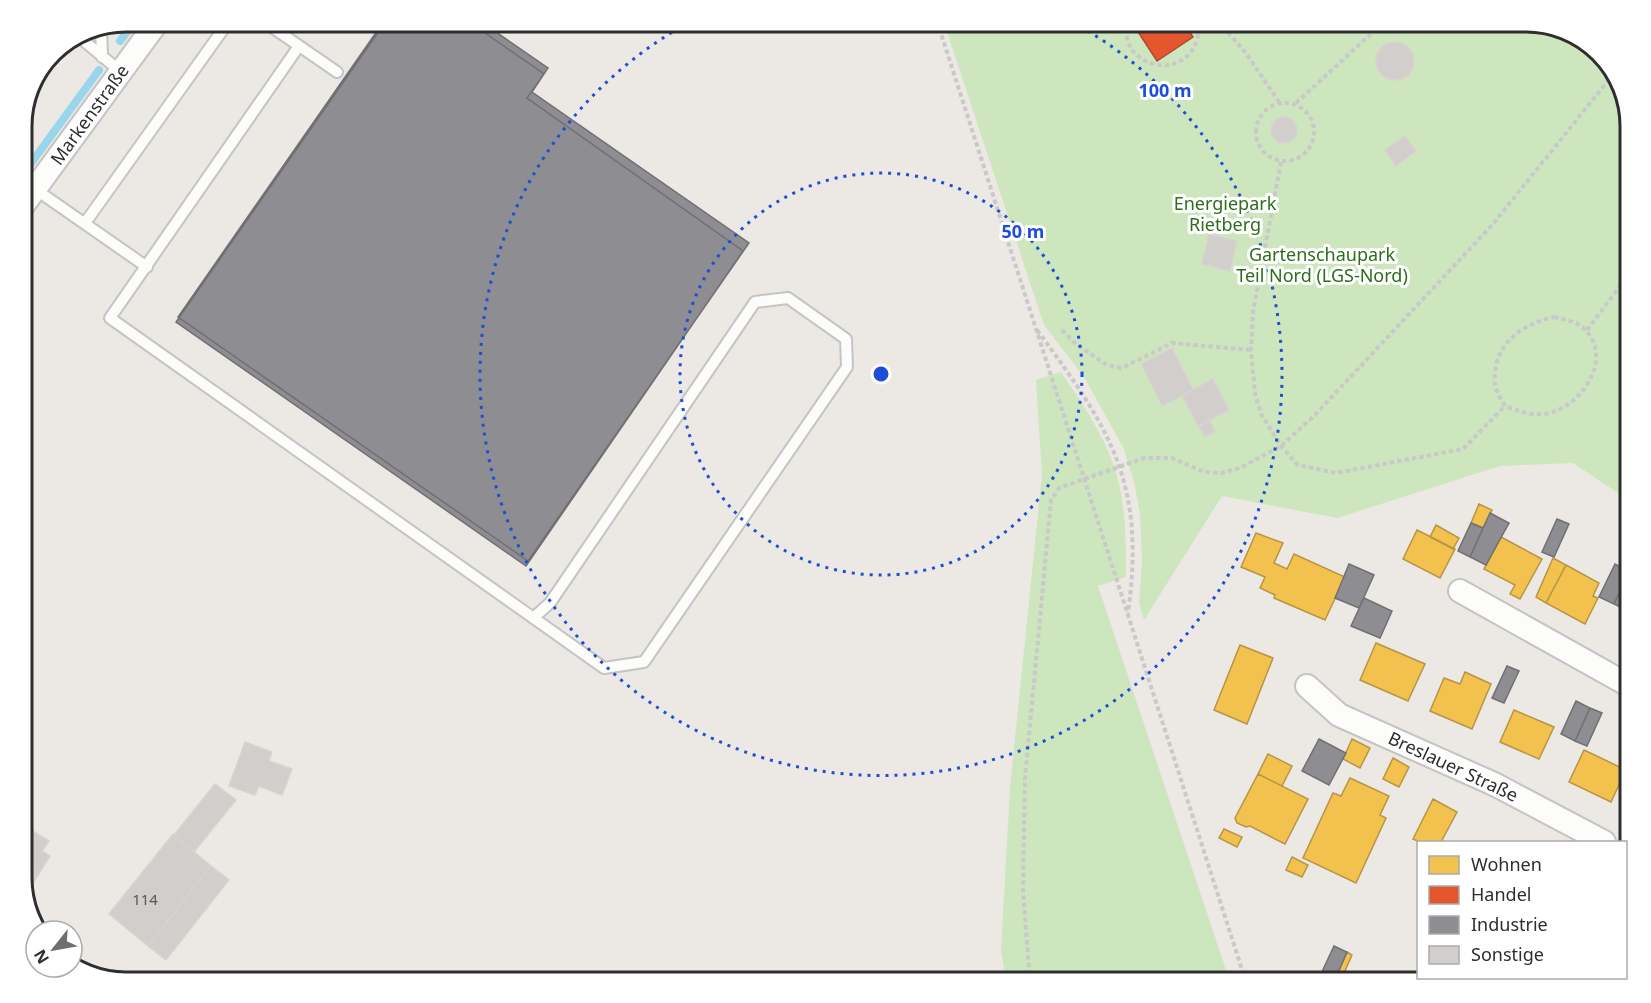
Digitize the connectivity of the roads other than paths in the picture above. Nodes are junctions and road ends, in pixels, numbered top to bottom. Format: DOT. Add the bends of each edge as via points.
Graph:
graph roads {
  1 [pos="151,31"];
  2 [pos="222,31"];
  3 [pos="277,31"];
  4 [pos="101,35"];
  5 [pos="84,41"];
  6 [pos="299,46"];
  7 [pos="102,57"];
  8 [pos="121,72"];
  9 [pos="337,72"];
  10 [pos="35,189"];
  11 [pos="32,193"];
  12 [pos="85,223"];
  13 [pos="147,267"];
  14 [pos="1460,591"];
  15 [pos="533,618"];
  16 [pos="1620,680"];
  17 [pos="1307,686"];
  18 [pos="1600,841"];
  1 -- 8 [label="street, Markenstraße"];
  2 -- 12 [label="lane"];
  3 -- 6 [label="lane"];
  4 -- 7 [label="lane"];
  5 -- 7 [label="lane"];
  6 -- 9 [label="lane"];
  6 -- 13 [label="lane"];
  7 -- 8 [label="lane"];
  8 -- 10 [label="street, Markenstraße"];
  10 -- 11 [label="street, Markenstraße"];
  10 -- 12 [label="lane"];
  12 -- 13 [label="lane"];
  13 -- 15 [label="lane" via="110,318"];
  14 -- 16 [label="street"];
  15 -- 15 [label="lane" via="604,668 644,662 848,367 846,339 788,298 755,302 550,603"];
  17 -- 18 [label="street, Breslauer Straße" via="1339,715 1494,784"];
}
